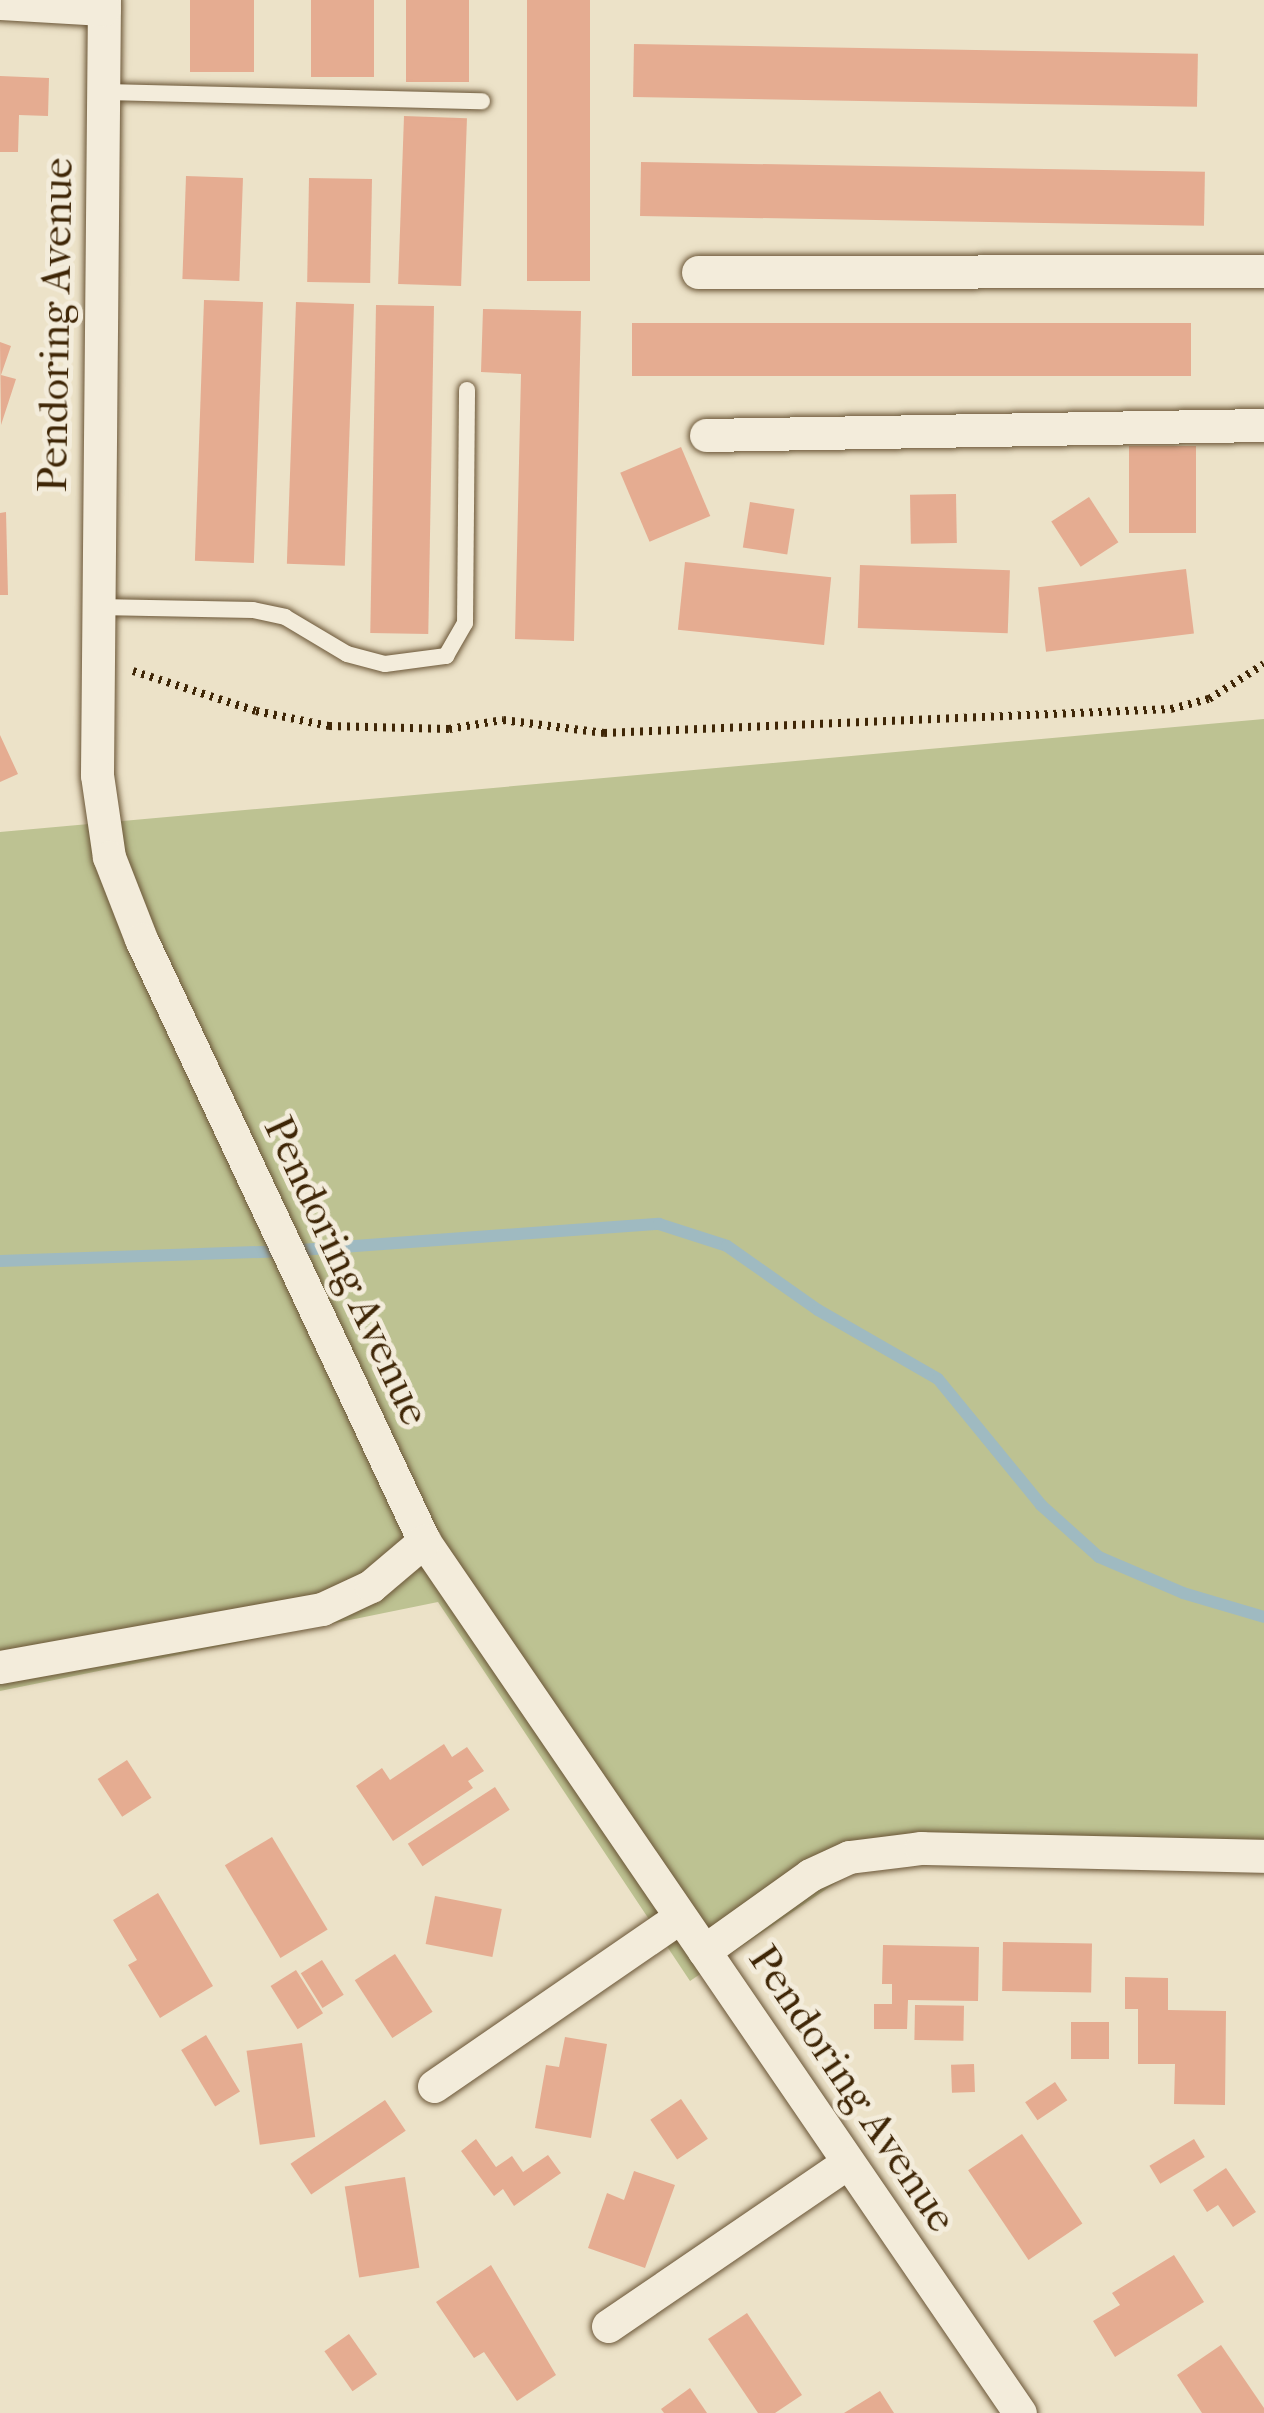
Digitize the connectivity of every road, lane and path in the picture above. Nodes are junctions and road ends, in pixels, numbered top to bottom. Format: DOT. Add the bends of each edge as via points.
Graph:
graph roads {
  1 [pos="0,3"];
  2 [pos="104,4"];
  3 [pos="104,92"];
  4 [pos="482,101"];
  5 [pos="1264,271"];
  6 [pos="698,272"];
  7 [pos="466,390"];
  8 [pos="1264,425"];
  9 [pos="706,435"];
  10 [pos="98,607"];
  11 [pos="97,660"];
  12 [pos="1264,664"];
  13 [pos="424,1541"];
  14 [pos="0,1667"];
  15 [pos="1264,1856"];
  16 [pos="680,1917"];
  17 [pos="704,1951"];
  18 [pos="434,2086"];
  19 [pos="848,2163"];
  20 [pos="608,2326"];
  21 [pos="1021,2413"];
  1 -- 2 [label="street"];
  2 -- 3 [label="street, Pendoring Avenue"];
  3 -- 4 [label="lane"];
  3 -- 10 [label="street, Pendoring Avenue"];
  5 -- 6 [label="street"];
  7 -- 10 [label="lane" via="466,623 446,656 385,664 253,610"];
  8 -- 9 [label="street"];
  10 -- 11 [label="street, Pendoring Avenue"];
  11 -- 12 [label="path" via="329,726 448,729 503,720 604,733 1171,709 1209,699"];
  11 -- 13 [label="street, Pendoring Avenue" via="98,794 109,857"];
  13 -- 14 [label="street" via="371,1586 322,1609"];
  13 -- 16 [label="street, Pendoring Avenue"];
  15 -- 17 [label="street" via="922,1848 849,1857"];
  16 -- 17 [label="street, Pendoring Avenue"];
  16 -- 18 [label="street"];
  17 -- 19 [label="street, Pendoring Avenue"];
  19 -- 20 [label="street"];
  19 -- 21 [label="street, Pendoring Avenue"];
}
